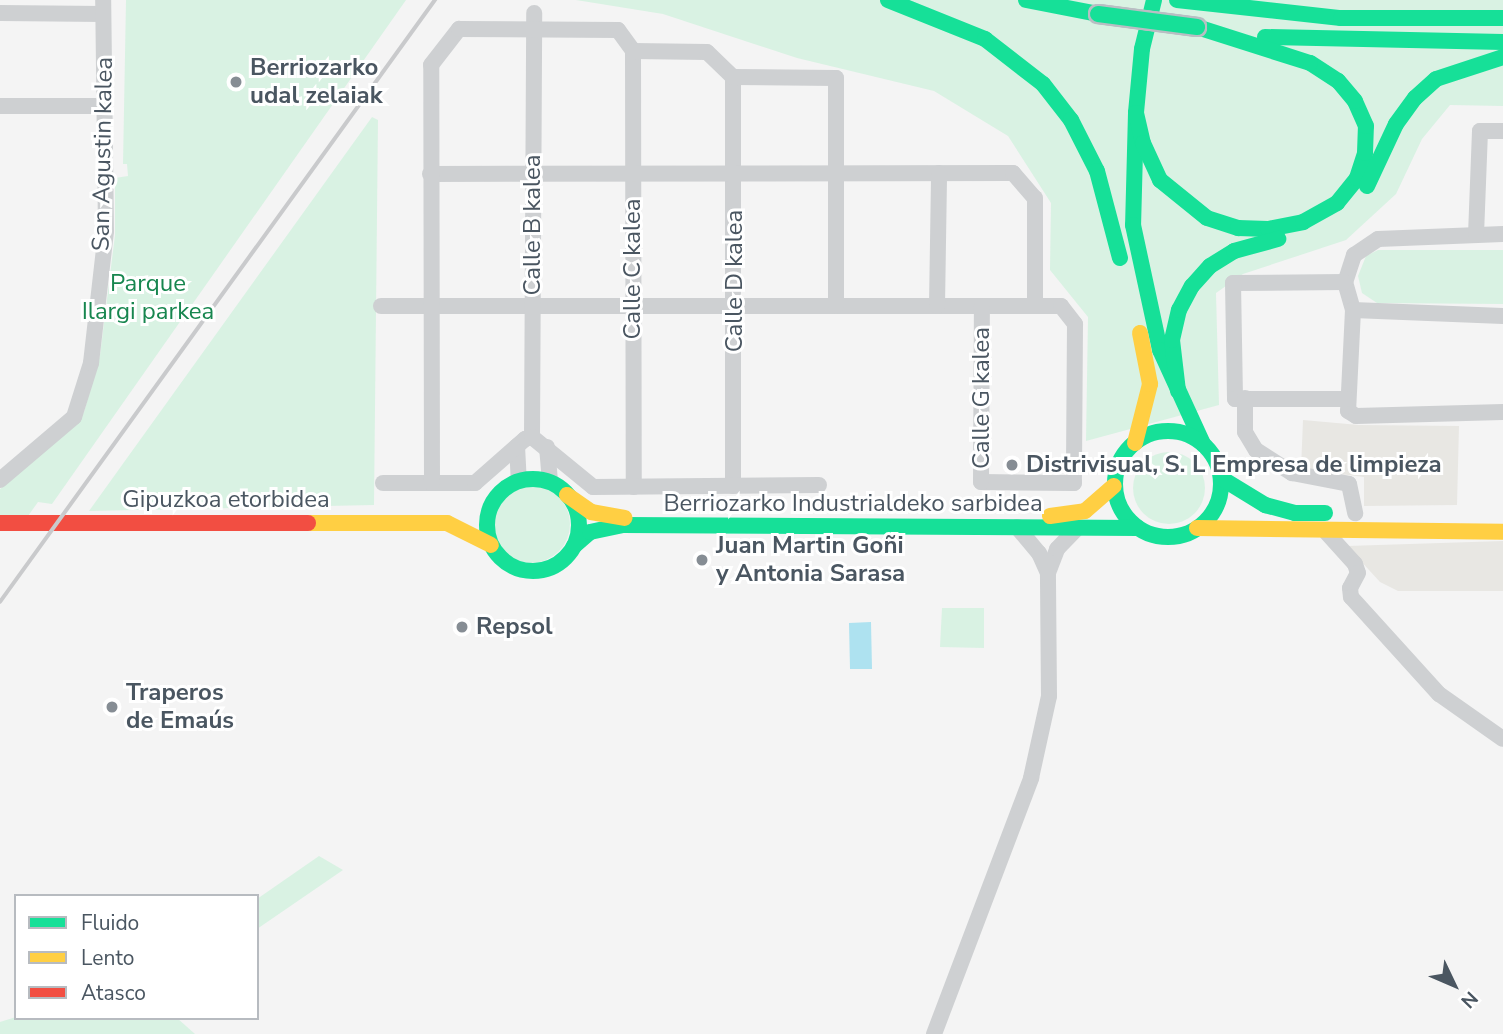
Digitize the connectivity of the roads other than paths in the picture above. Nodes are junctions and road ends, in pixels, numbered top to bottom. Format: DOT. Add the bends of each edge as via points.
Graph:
graph roads {
  1 [pos="888,0"];
  2 [pos="1026,0"];
  3 [pos="1144,0"];
  4 [pos="1154,0"];
  5 [pos="1177,0"];
  6 [pos="1267,0"];
  7 [pos="1362,0"];
  8 [pos="103,7"];
  9 [pos="0,13"];
  10 [pos="1503,18"];
  11 [pos="534,21"];
  12 [pos="1197,27"];
  13 [pos="1503,41"];
  14 [pos="633,51"];
  15 [pos="1503,57"];
  16 [pos="733,77"];
  17 [pos="0,106"];
  18 [pos="105,106"];
  19 [pos="1136,113"];
  20 [pos="1503,131"];
  21 [pos="735,172"];
  22 [pos="836,173"];
  23 [pos="939,173"];
  24 [pos="430,174"];
  25 [pos="533,174"];
  26 [pos="632,174"];
  27 [pos="1503,234"];
  28 [pos="1476,235"];
  29 [pos="1125,275"];
  30 [pos="1345,282"];
  31 [pos="1035,305"];
  32 [pos="381,306"];
  33 [pos="431,306"];
  34 [pos="532,306"];
  35 [pos="633,306"];
  36 [pos="735,306"];
  37 [pos="836,306"];
  38 [pos="937,306"];
  39 [pos="982,306"];
  40 [pos="1353,310"];
  41 [pos="1503,316"];
  42 [pos="1178,391"];
  43 [pos="1245,398"];
  44 [pos="1346,399"];
  45 [pos="1503,412"];
  46 [pos="533,438"];
  47 [pos="1135,443"];
  48 [pos="1203,444"];
  49 [pos="517,446"];
  50 [pos="547,447"];
  51 [pos="1221,478"];
  52 [pos="0,480"];
  53 [pos="519,480"];
  54 [pos="550,482"];
  55 [pos="383,483"];
  56 [pos="432,483"];
  57 [pos="819,485"];
  58 [pos="733,486"];
  59 [pos="1114,486"];
  60 [pos="634,487"];
  61 [pos="567,495"];
  62 [pos="491,505"];
  63 [pos="1355,513"];
  64 [pos="1503,514"];
  65 [pos="447,523"];
  66 [pos="2,527"];
  67 [pos="1017,527"];
  68 [pos="1077,528"];
  69 [pos="1138,528"];
  70 [pos="1197,528"];
  71 [pos="1326,532"];
  72 [pos="1503,532"];
  73 [pos="491,545"];
  74 [pos="574,546"];
  75 [pos="1048,573"];
  76 [pos="1503,738"];
  77 [pos="934,1034"];
  1 -- 29 [label="main road" via="985,39 1042,84 1070,120 1097,171"];
  2 -- 12 [label="main road, bridge"];
  3 -- 47 [label="main road" via="1123,126 1124,222 1132,303 1150,384"];
  4 -- 19 [label="main road" via="1142,49"];
  5 -- 10 [label="main road" via="1341,18"];
  6 -- 7 [label="main road" via="1306,4"];
  8 -- 9 [label="street"];
  8 -- 18 [label="street, San Agustin kalea"];
  11 -- 14 [label="street" via="618,30"];
  11 -- 24 [label="street" via="459,29 431,65"];
  11 -- 25 [label="street, Calle B kalea"];
  12 -- 13 [label="main road" via="1289,40"];
  12 -- 19 [label="main road" via="1310,63 1338,81 1355,101 1366,127 1365,153 1357,178 1337,203 1303,222 1268,229 1238,228 1207,218 1160,180 1143,143"];
  14 -- 16 [label="street" via="707,52"];
  14 -- 26 [label="street, Calle C kalea"];
  15 -- 42 [label="main road" via="1436,79 1415,98 1396,124 1374,178 1327,223 1234,251 1210,266 1179,310 1172,340"];
  16 -- 21 [label="street, Calle D kalea"];
  16 -- 22 [label="street" via="836,78"];
  17 -- 18 [label="street"];
  18 -- 52 [label="street, San Agustin kalea" via="106,230 91,363 74,417"];
  19 -- 42 [label="main road" via="1133,225 1160,350"];
  20 -- 28 [label="street" via="1480,131"];
  21 -- 22 [label="street"];
  21 -- 26 [label="street"];
  21 -- 36 [label="street, Calle D kalea"];
  22 -- 23 [label="street"];
  22 -- 37 [label="street"];
  23 -- 31 [label="street" via="1013,173 1035,198"];
  23 -- 38 [label="street"];
  24 -- 25 [label="street"];
  24 -- 33 [label="street"];
  25 -- 26 [label="street"];
  25 -- 34 [label="street, Calle B kalea"];
  26 -- 35 [label="street, Calle C kalea"];
  27 -- 28 [label="street"];
  28 -- 30 [label="street" via="1378,239 1354,256"];
  30 -- 40 [label="street"];
  30 -- 43 [label="street" via="1233,283 1235,399"];
  31 -- 39 [label="street"];
  31 -- 39 [label="street, Calle G kalea" via="1061,306 1075,324 1074,483 981,482"];
  32 -- 33 [label="street"];
  33 -- 34 [label="street"];
  33 -- 56 [label="street"];
  34 -- 35 [label="street"];
  34 -- 46 [label="street, Calle B kalea"];
  35 -- 36 [label="street"];
  35 -- 60 [label="street, Calle C kalea"];
  36 -- 37 [label="street"];
  36 -- 58 [label="street, Calle D kalea"];
  37 -- 38 [label="street"];
  38 -- 39 [label="street"];
  40 -- 41 [label="street"];
  40 -- 44 [label="street"];
  42 -- 48 [label="main road"];
  43 -- 44 [label="street"];
  43 -- 63 [label="street" via="1245,432 1256,450 1292,473 1349,484"];
  44 -- 45 [label="street" via="1348,411 1356,416"];
  46 -- 49 [label="street"];
  46 -- 50 [label="street"];
  47 -- 48 [label="main road" via="1169,431"];
  47 -- 59 [label="main road" via="1123,456"];
  48 -- 51 [label="main road"];
  49 -- 53 [label="street"];
  49 -- 56 [label="street" via="475,483"];
  50 -- 54 [label="street"];
  50 -- 60 [label="street" via="593,487"];
  51 -- 63 [label="main road" via="1265,505 1295,513"];
  51 -- 70 [label="main road" via="1216,506"];
  53 -- 54 [label="main road"];
  53 -- 62 [label="main road"];
  54 -- 61 [label="main road"];
  55 -- 56 [label="street"];
  57 -- 58 [label="street"];
  58 -- 60 [label="street"];
  59 -- 61 [label="main road, Berriozarko Industrialdeko sarbidea" via="1084,511 1067,516 615,518 591,512"];
  59 -- 69 [label="main road" via="1119,505"];
  61 -- 74 [label="main road" via="578,519"];
  62 -- 65 [label="main road, Gipuzkoa etorbidea"];
  62 -- 73 [label="main road" via="487,518"];
  63 -- 64 [label="main road"];
  65 -- 66 [label="main road, Gipuzkoa etorbidea"];
  65 -- 73 [label="main road, Gipuzkoa etorbidea"];
  67 -- 68 [label="main road, Berriozarko Industrialdeko sarbidea"];
  67 -- 74 [label="main road, Berriozarko Industrialdeko sarbidea" via="623,525 590,532"];
  67 -- 75 [label="street" via="1035,546"];
  68 -- 69 [label="main road, Berriozarko Industrialdeko sarbidea"];
  68 -- 75 [label="street" via="1057,549"];
  69 -- 70 [label="main road" via="1168,537"];
  70 -- 71 [label="main road"];
  71 -- 72 [label="main road"];
  71 -- 76 [label="street" via="1355,564 1358,573 1349,593 1439,694"];
  73 -- 74 [label="main road" via="510,566 538,571 553,567"];
  75 -- 77 [label="street" via="1049,696 1043,732 1031,778"];
}
